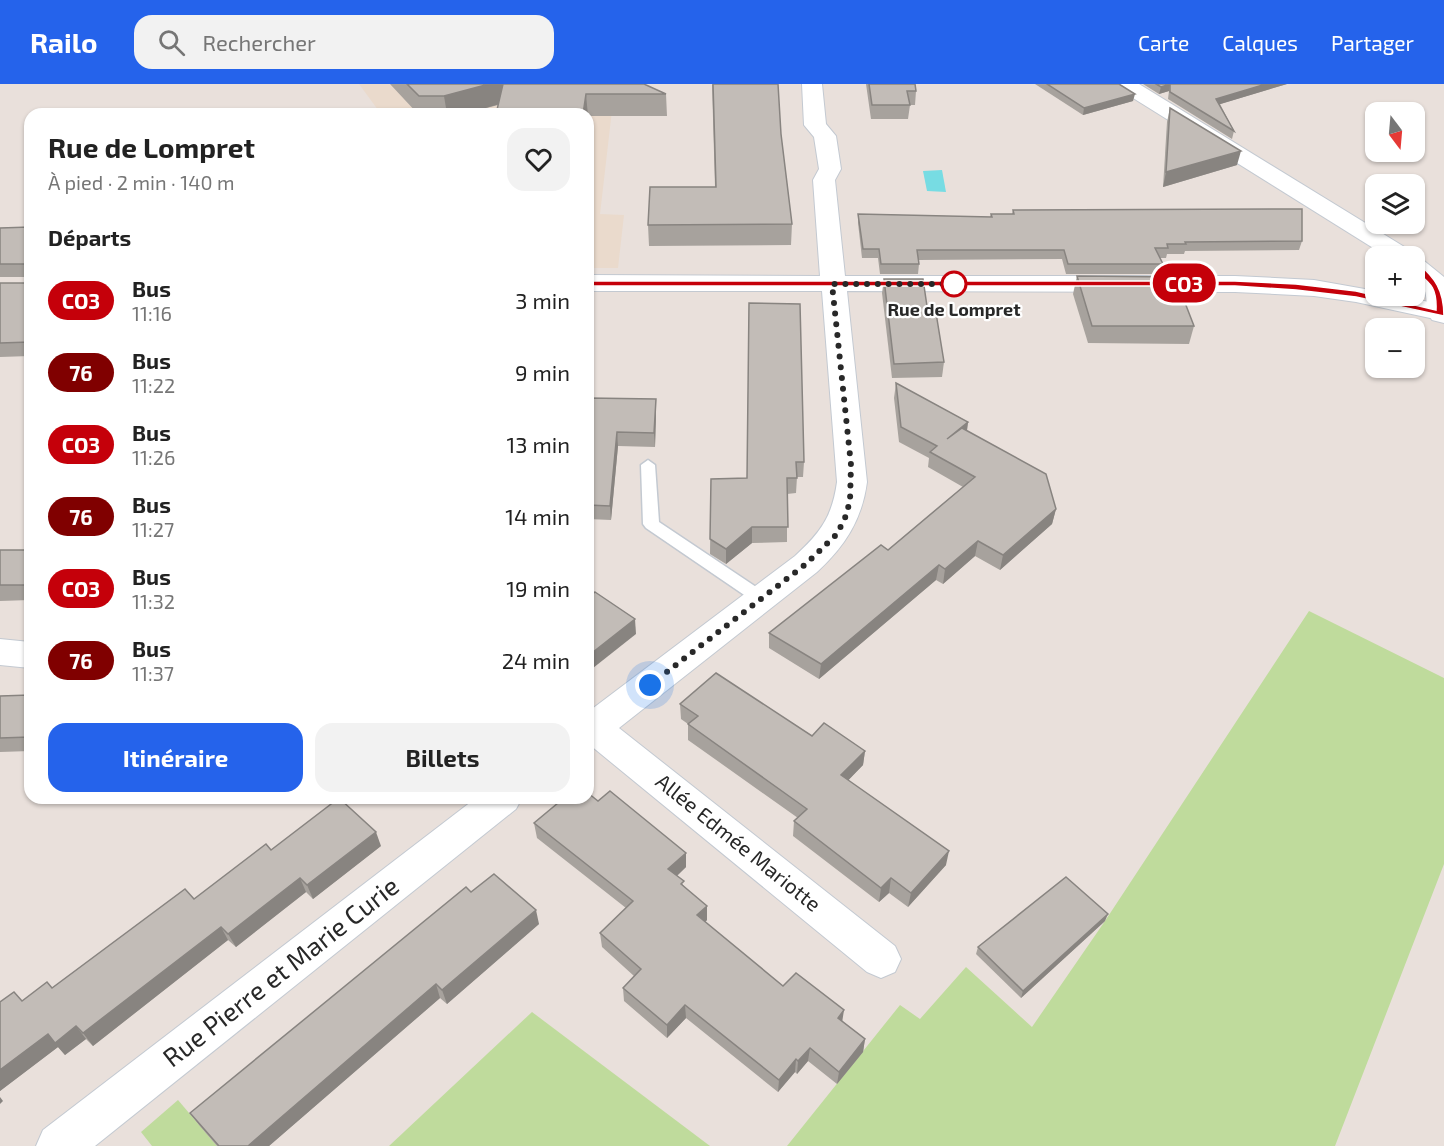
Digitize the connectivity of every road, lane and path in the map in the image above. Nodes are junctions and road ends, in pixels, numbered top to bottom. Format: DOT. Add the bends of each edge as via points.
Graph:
graph roads {
  1 [pos="812,84"];
  2 [pos="1124,84"];
  3 [pos="1385,246"];
  4 [pos="1425,275"];
  5 [pos="594,284"];
  6 [pos="832,284"];
  7 [pos="1443,314"];
  8 [pos="648,465"];
  9 [pos="762,599"];
  10 [pos="0,652"];
  11 [pos="24,654"];
  12 [pos="594,728"];
  13 [pos="594,732"];
  14 [pos="495,804"];
  15 [pos="881,959"];
  16 [pos="59,1146"];
  1 -- 6 [label="street" via="815,125 825,136 830,169 824,180"];
  2 -- 3 [label="street"];
  4 -- 7 [label="street" via="1442,293"];
  5 -- 6 [label="street"];
  6 -- 7 [label="street" via="1277,285 1356,294"];
  6 -- 9 [label="street" via="851,465 850,501 837,534 824,549"];
  8 -- 9 [label="lane" via="651,524"];
  9 -- 12 [label="street"];
  10 -- 11 [label="street"];
  13 -- 15 [label="street, Allée Edmée Mariotte"];
  14 -- 16 [label="street, Rue Pierre et Marie Curie"];
}
